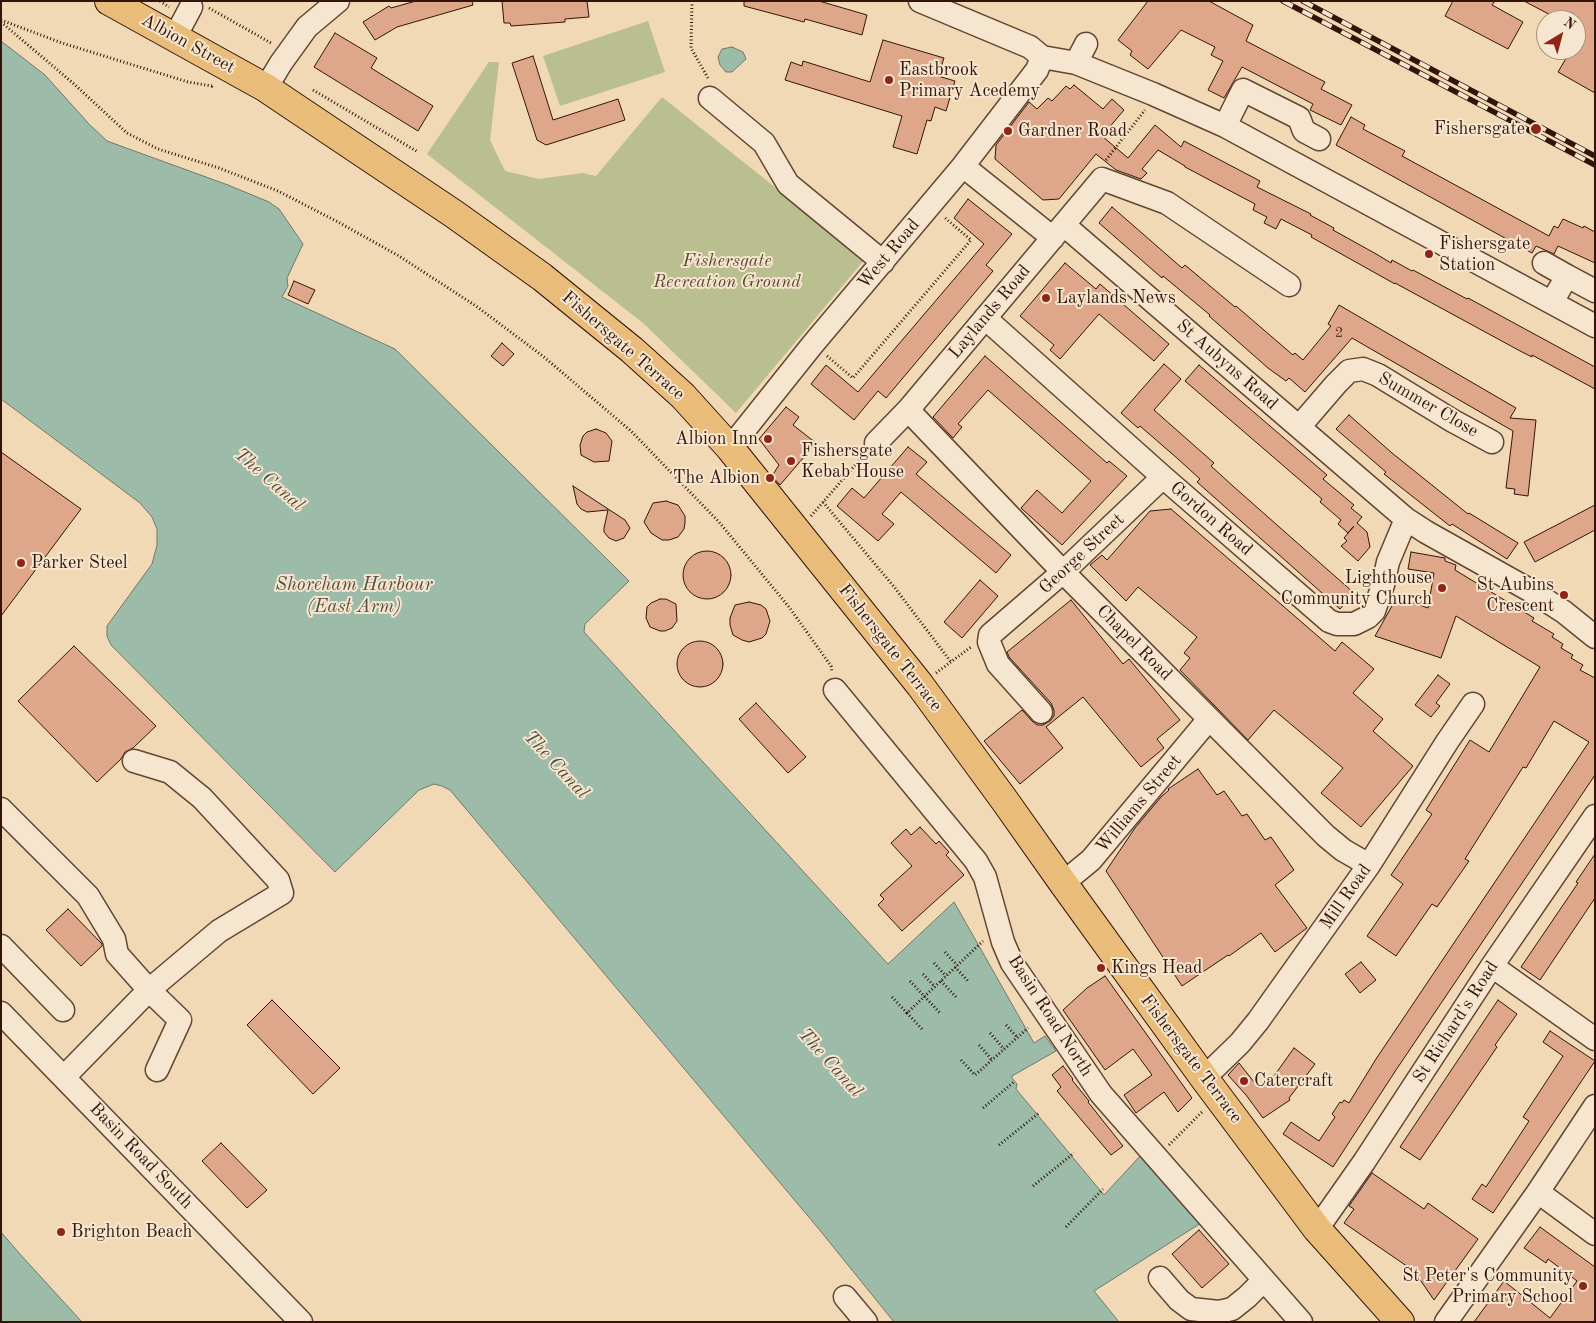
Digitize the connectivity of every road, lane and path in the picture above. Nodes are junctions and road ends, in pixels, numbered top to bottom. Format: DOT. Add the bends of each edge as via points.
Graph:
graph roads {
  1 [pos="109,1"];
  2 [pos="338,1"];
  3 [pos="692,1"];
  4 [pos="920,1"];
  5 [pos="198,7"];
  6 [pos="1,21"];
  7 [pos="175,37"];
  8 [pos="1086,44"];
  9 [pos="287,54"];
  10 [pos="1042,56"];
  11 [pos="224,64"];
  12 [pos="1076,64"];
  13 [pos="266,88"];
  14 [pos="1153,94"];
  15 [pos="710,98"];
  16 [pos="1225,126"];
  17 [pos="1319,139"];
  18 [pos="963,166"];
  19 [pos="1102,179"];
  20 [pos="930,206"];
  21 [pos="1058,231"];
  22 [pos="883,262"];
  23 [pos="1544,263"];
  24 [pos="1567,276"];
  25 [pos="1289,285"];
  26 [pos="1595,291"];
  27 [pos="1552,302"];
  28 [pos="985,318"];
  29 [pos="1595,326"];
  30 [pos="813,344"];
  31 [pos="908,410"];
  32 [pos="1299,427"];
  33 [pos="876,442"];
  34 [pos="1492,442"];
  35 [pos="730,448"];
  36 [pos="1163,477"];
  37 [pos="823,502"];
  38 [pos="1406,519"];
  39 [pos="798,531"];
  40 [pos="1063,572"];
  41 [pos="998,627"];
  42 [pos="1594,635"];
  43 [pos="951,662"];
  44 [pos="920,685"];
  45 [pos="835,690"];
  46 [pos="1473,704"];
  47 [pos="1041,712"];
  48 [pos="1209,719"];
  49 [pos="134,761"];
  50 [pos="1,809"];
  51 [pos="1595,816"];
  52 [pos="1369,865"];
  53 [pos="1063,884"];
  54 [pos="988,936"];
  55 [pos="1,946"];
  56 [pos="945,952"];
  57 [pos="934,963"];
  58 [pos="956,966"];
  59 [pos="1492,966"];
  60 [pos="923,974"];
  61 [pos="946,976"];
  62 [pos="910,981"];
  63 [pos="941,981"];
  64 [pos="968,981"];
  65 [pos="935,987"];
  66 [pos="149,990"];
  67 [pos="892,997"];
  68 [pos="956,997"];
  69 [pos="63,1010"];
  70 [pos="1,1013"];
  71 [pos="940,1013"];
  72 [pos="907,1014"];
  73 [pos="1006,1025"];
  74 [pos="1028,1028"];
  75 [pos="922,1029"];
  76 [pos="990,1032"];
  77 [pos="1017,1038"];
  78 [pos="1595,1039"];
  79 [pos="979,1045"];
  80 [pos="1004,1049"];
  81 [pos="961,1060"];
  82 [pos="992,1060"];
  83 [pos="156,1070"];
  84 [pos="64,1078"];
  85 [pos="1204,1078"];
  86 [pos="1015,1081"];
  87 [pos="1595,1106"];
  88 [pos="983,1108"];
  89 [pos="1205,1109"];
  90 [pos="1039,1113"];
  91 [pos="999,1145"];
  92 [pos="1168,1146"];
  93 [pos="1074,1153"];
  94 [pos="1032,1186"];
  95 [pos="1103,1189"];
  96 [pos="1538,1192"];
  97 [pos="1066,1227"];
  98 [pos="1317,1229"];
  99 [pos="1595,1234"];
  100 [pos="1160,1278"];
  101 [pos="1264,1280"];
  102 [pos="845,1297"];
  103 [pos="301,1322"];
  104 [pos="866,1322"];
  105 [pos="1301,1322"];
  106 [pos="1400,1322"];
  107 [pos="1446,1322"];
  1 -- 7 [label="main road, Albion Street"];
  2 -- 9 [label="street" via="307,27"];
  3 -- 15 [label="path" via="690,48 708,79"];
  4 -- 10 [label="street" via="1030,47"];
  5 -- 7 [label="street"];
  5 -- 9 [label="path" via="270,41"];
  6 -- 11 [label="path" via="188,82 212,86"];
  6 -- 45 [label="path" via="127,133 158,149 278,191 338,222 399,256 544,356 630,432 719,522 789,607 831,666"];
  7 -- 11 [label="main road, Albion Street"];
  8 -- 12 [label="street"];
  9 -- 13 [label="street"];
  10 -- 12 [label="street"];
  10 -- 18 [label="street, West Road" via="1037,70"];
  11 -- 13 [label="main road, Albion Street"];
  12 -- 14 [label="street"];
  13 -- 35 [label="main road, Fishersgate Terrace" via="542,277 683,396"];
  14 -- 16 [label="street"];
  14 -- 19 [label="path" via="1147,108 1101,166"];
  15 -- 22 [label="street" via="764,143 788,184"];
  16 -- 17 [label="street" via="1243,90 1299,118 1304,131"];
  16 -- 27 [label="street"];
  18 -- 20 [label="street, West Road"];
  18 -- 21 [label="street, St Aubyns Road"];
  19 -- 21 [label="street, Laylands Road"];
  19 -- 25 [label="street" via="1167,203"];
  20 -- 22 [label="street, West Road"];
  20 -- 30 [label="path" via="970,240 853,378"];
  21 -- 28 [label="street, Laylands Road"];
  21 -- 32 [label="street, St Aubyns Road"];
  22 -- 30 [label="street, West Road"];
  23 -- 24 [label="street"];
  24 -- 26 [label="street"];
  24 -- 27 [label="street"];
  27 -- 29 [label="street"];
  28 -- 31 [label="street, Laylands Road"];
  28 -- 36 [label="street, Gordon Road"];
  30 -- 35 [label="street, West Road"];
  31 -- 33 [label="street, Laylands Road"];
  31 -- 40 [label="street, Chapel Road"];
  32 -- 34 [label="street, Summer Close" via="1348,371 1363,369"];
  32 -- 38 [label="street, St Aubyns Road"];
  33 -- 37 [label="path"];
  35 -- 39 [label="main road, Fishersgate Terrace"];
  36 -- 38 [label="street, Gordon Road" via="1329,622 1337,624 1354,624 1374,611 1388,562"];
  36 -- 40 [label="street, George Street"];
  37 -- 39 [label="path"];
  37 -- 43 [label="path"];
  38 -- 42 [label="street, St Aubyns Road" via="1533,592"];
  39 -- 44 [label="main road, Fishersgate Terrace"];
  40 -- 41 [label="street, George Street"];
  40 -- 48 [label="street, Chapel Road"];
  41 -- 43 [label="path"];
  41 -- 47 [label="street" via="990,635 989,642 998,664"];
  43 -- 44 [label="path"];
  44 -- 53 [label="main road, Fishersgate Terrace"];
  45 -- 101 [label="street, Basin Road North" via="976,861 985,876 1012,963 1101,1094"];
  46 -- 52 [label="street, Mill Road"];
  48 -- 52 [label="street, Chapel Road" via="1326,836"];
  48 -- 53 [label="street, Williams Street" via="1091,860"];
  49 -- 66 [label="street" via="170,772 202,798 278,880 282,893 219,931"];
  50 -- 66 [label="street" via="88,896 114,940 117,954"];
  51 -- 59 [label="street, St Richard's Road"];
  52 -- 85 [label="street, Mill Road" via="1252,1029"];
  53 -- 85 [label="main road, Fishersgate Terrace"];
  54 -- 58 [label="path"];
  55 -- 69 [label="street"];
  56 -- 58 [label="path"];
  57 -- 61 [label="path"];
  58 -- 61 [label="path"];
  58 -- 64 [label="path"];
  59 -- 78 [label="street"];
  59 -- 98 [label="street, St Richard's Road"];
  60 -- 65 [label="path"];
  61 -- 63 [label="path"];
  62 -- 71 [label="path"];
  63 -- 65 [label="path"];
  63 -- 68 [label="path"];
  65 -- 72 [label="path"];
  66 -- 83 [label="street" via="180,1020"];
  66 -- 84 [label="street"];
  67 -- 72 [label="path"];
  70 -- 84 [label="street, Basin Road South"];
  72 -- 75 [label="path"];
  73 -- 77 [label="path"];
  74 -- 77 [label="path"];
  76 -- 80 [label="path"];
  77 -- 80 [label="path"];
  79 -- 82 [label="path"];
  80 -- 82 [label="path"];
  81 -- 82 [label="path" via="975,1075"];
  84 -- 103 [label="street, Basin Road South"];
  85 -- 98 [label="main road, Fishersgate Terrace"];
  86 -- 88 [label="path"];
  87 -- 96 [label="street"];
  89 -- 92 [label="path"];
  90 -- 91 [label="path"];
  93 -- 94 [label="path"];
  95 -- 97 [label="path"];
  96 -- 99 [label="street"];
  96 -- 107 [label="street"];
  98 -- 106 [label="main road, Fishersgate Terrace"];
  100 -- 101 [label="street" via="1179,1300 1191,1309 1205,1312 1232,1309"];
  101 -- 105 [label="street, Basin Road North"];
  102 -- 104 [label="street"];
}
